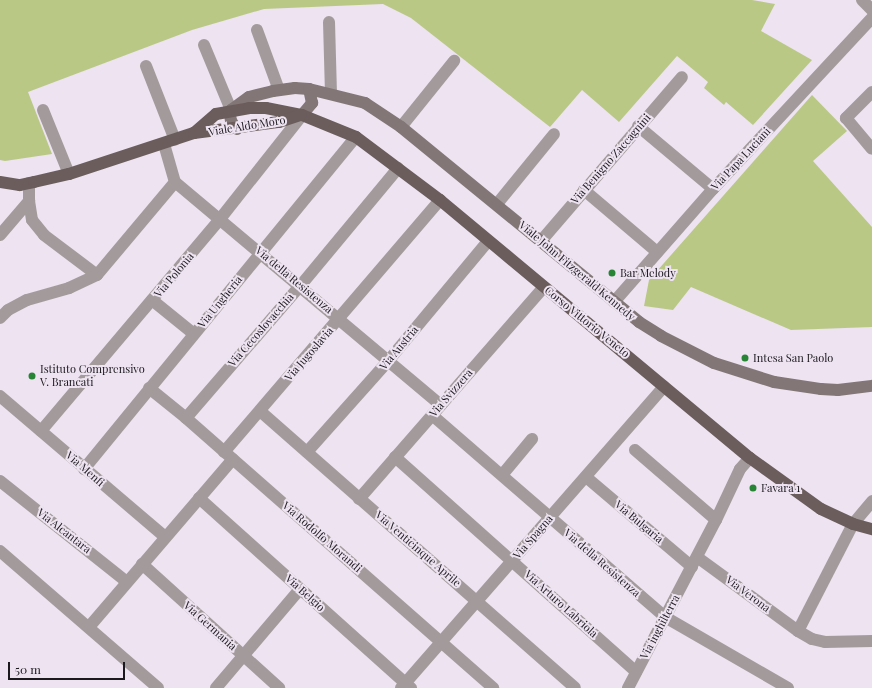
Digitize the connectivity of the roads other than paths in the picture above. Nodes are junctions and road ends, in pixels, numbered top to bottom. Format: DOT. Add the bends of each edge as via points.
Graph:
graph roads {
  1 [pos="862,0"];
  2 [pos="872,10"];
  3 [pos="872,18"];
  4 [pos="328,22"];
  5 [pos="257,30"];
  6 [pos="204,45"];
  7 [pos="454,61"];
  8 [pos="146,66"];
  9 [pos="682,77"];
  10 [pos="309,89"];
  11 [pos="279,90"];
  12 [pos="872,92"];
  13 [pos="331,93"];
  14 [pos="43,110"];
  15 [pos="231,110"];
  16 [pos="302,115"];
  17 [pos="638,126"];
  18 [pos="401,127"];
  19 [pos="237,129"];
  20 [pos="194,134"];
  21 [pos="554,134"];
  22 [pos="356,137"];
  23 [pos="170,142"];
  24 [pos="872,149"];
  25 [pos="398,168"];
  26 [pos="70,174"];
  27 [pos="0,182"];
  28 [pos="175,182"];
  29 [pos="29,183"];
  30 [pos="713,189"];
  31 [pos="584,190"];
  32 [pos="440,200"];
  33 [pos="29,201"];
  34 [pos="497,204"];
  35 [pos="220,219"];
  36 [pos="0,235"];
  37 [pos="488,241"];
  38 [pos="541,241"];
  39 [pos="261,252"];
  40 [pos="657,252"];
  41 [pos="97,275"];
  42 [pos="301,285"];
  43 [pos="544,287"];
  44 [pos="152,300"];
  45 [pos="618,305"];
  46 [pos="0,318"];
  47 [pos="340,318"];
  48 [pos="194,334"];
  49 [pos="389,360"];
  50 [pos="664,386"];
  51 [pos="872,386"];
  52 [pos="149,388"];
  53 [pos="1,400"];
  54 [pos="441,405"];
  55 [pos="260,411"];
  56 [pos="432,415"];
  57 [pos="186,418"];
  58 [pos="41,431"];
  59 [pos="532,439"];
  60 [pos="635,450"];
  61 [pos="307,452"];
  62 [pos="228,455"];
  63 [pos="395,458"];
  64 [pos="750,458"];
  65 [pos="84,468"];
  66 [pos="502,475"];
  67 [pos="586,476"];
  68 [pos="0,481"];
  69 [pos="199,498"];
  70 [pos="359,499"];
  71 [pos="872,500"];
  72 [pos="549,518"];
  73 [pos="716,520"];
  74 [pos="853,524"];
  75 [pos="872,529"];
  76 [pos="166,537"];
  77 [pos="0,551"];
  78 [pos="512,561"];
  79 [pos="695,562"];
  80 [pos="142,564"];
  81 [pos="127,582"];
  82 [pos="300,589"];
  83 [pos="477,601"];
  84 [pos="665,617"];
  85 [pos="89,627"];
  86 [pos="798,631"];
  87 [pos="441,642"];
  88 [pos="872,642"];
  89 [pos="243,656"];
  90 [pos="636,672"];
  91 [pos="406,686"];
  92 [pos="158,688"];
  93 [pos="216,688"];
  94 [pos="278,688"];
  95 [pos="493,688"];
  96 [pos="575,688"];
  97 [pos="628,688"];
  98 [pos="788,688"];
  1 -- 2 [label="street"];
  3 -- 30 [label="street, Via Papa Luciani"];
  4 -- 13 [label="street"];
  5 -- 11 [label="street"];
  6 -- 15 [label="street"];
  7 -- 18 [label="street"];
  8 -- 23 [label="street"];
  9 -- 17 [label="street, Via Benigno Zaccagnini"];
  10 -- 11 [label="street, Viale John Fitzgerald Kennedy"];
  10 -- 13 [label="street, Viale John Fitzgerald Kennedy"];
  10 -- 16 [label="street" via="312,103"];
  11 -- 15 [label="street, Viale John Fitzgerald Kennedy" via="249,97"];
  12 -- 24 [label="street" via="846,118"];
  13 -- 18 [label="street, Viale John Fitzgerald Kennedy" via="364,103"];
  14 -- 26 [label="street"];
  15 -- 16 [label="main road, Viale Aldo Moro" via="266,108"];
  15 -- 19 [label="street" via="231,121"];
  15 -- 20 [label="main road, Viale Aldo Moro" via="216,114"];
  16 -- 19 [label="main road, Viale Aldo Moro" via="279,122"];
  16 -- 22 [label="main road, Corso Vittorio Veneto"];
  16 -- 35 [label="street, Via Polonia"];
  17 -- 30 [label="street"];
  17 -- 31 [label="street, Via Benigno Zaccagnini"];
  18 -- 34 [label="street, Viale John Fitzgerald Kennedy"];
  19 -- 20 [label="main road, Viale Aldo Moro"];
  20 -- 23 [label="main road, Viale Aldo Moro"];
  21 -- 34 [label="street"];
  22 -- 25 [label="main road, Corso Vittorio Veneto"];
  22 -- 39 [label="street, Via Ungheria"];
  23 -- 26 [label="main road, Viale Aldo Moro"];
  23 -- 28 [label="street"];
  25 -- 32 [label="main road, Corso Vittorio Veneto"];
  25 -- 42 [label="street, Via Cecoslovacchia"];
  26 -- 29 [label="main road, Viale Aldo Moro"];
  27 -- 29 [label="main road, Viale Aldo Moro" via="20,185"];
  28 -- 35 [label="street, Via della Resistenza"];
  28 -- 41 [label="street"];
  29 -- 33 [label="street"];
  30 -- 40 [label="street, Via Papa Luciani"];
  31 -- 38 [label="street, Via Benigno Zaccagnini"];
  31 -- 40 [label="street"];
  32 -- 37 [label="main road, Corso Vittorio Veneto"];
  32 -- 47 [label="street, Via Jugoslavia"];
  33 -- 36 [label="street"];
  33 -- 41 [label="street" via="32,220 44,235"];
  34 -- 38 [label="street, Viale John Fitzgerald Kennedy"];
  35 -- 39 [label="street, Via della Resistenza"];
  35 -- 44 [label="street, Via Polonia"];
  37 -- 43 [label="main road, Corso Vittorio Veneto"];
  37 -- 49 [label="street, Via Austria"];
  38 -- 45 [label="street, Viale John Fitzgerald Kennedy"];
  39 -- 42 [label="street, Via della Resistenza"];
  39 -- 48 [label="street, Via Ungheria"];
  40 -- 45 [label="street, Via Papa Luciani"];
  41 -- 46 [label="street" via="70,288 27,300 8,310"];
  42 -- 47 [label="street, Via della Resistenza"];
  42 -- 57 [label="street, Via Cecoslovacchia"];
  43 -- 50 [label="main road, Corso Vittorio Veneto"];
  43 -- 54 [label="street, Via Svizzera"];
  44 -- 48 [label="street"];
  44 -- 58 [label="street, Via Polonia"];
  45 -- 51 [label="street, Viale John Fitzgerald Kennedy" via="639,322 672,342 733,370 804,388 838,390"];
  47 -- 49 [label="street, Via della Resistenza"];
  47 -- 55 [label="street, Via Jugoslavia"];
  48 -- 52 [label="street, Via Ungheria"];
  49 -- 54 [label="street, Via della Resistenza"];
  49 -- 61 [label="street, Via Austria"];
  50 -- 64 [label="main road, Corso Vittorio Veneto"];
  50 -- 67 [label="street, Via Spagna"];
  52 -- 57 [label="street, Via Rodolfo Morandi"];
  52 -- 65 [label="street, Via Ungheria"];
  53 -- 58 [label="street, Via Menfi"];
  54 -- 56 [label="street, Via Svizzera"];
  55 -- 61 [label="street, Via Venticinque Aprile"];
  55 -- 62 [label="street, Via Jugoslavia"];
  56 -- 63 [label="street, Via Svizzera"];
  56 -- 66 [label="street, Via della Resistenza"];
  57 -- 62 [label="street, Via Rodolfo Morandi"];
  58 -- 65 [label="street, Via Menfi"];
  59 -- 66 [label="street"];
  60 -- 73 [label="street"];
  61 -- 70 [label="street, Via Venticinque Aprile"];
  62 -- 69 [label="street, Via Jugoslavia"];
  62 -- 87 [label="street, Via Rodolfo Morandi"];
  63 -- 70 [label="street, Via Svizzera"];
  63 -- 78 [label="street, Via Arturo Labriola"];
  64 -- 73 [label="street, Via inghilterra" via="740,469"];
  64 -- 74 [label="main road, Corso Vittorio Veneto" via="821,509"];
  65 -- 76 [label="street, Via Menfi"];
  66 -- 72 [label="street, Via della Resistenza"];
  67 -- 72 [label="street, Via Spagna"];
  67 -- 79 [label="street, Via Bulgaria"];
  68 -- 81 [label="street, Via Alcantara"];
  69 -- 76 [label="street, Via Jugoslavia"];
  69 -- 82 [label="street, Via Belgio"];
  70 -- 83 [label="street, Via Venticinque Aprile"];
  71 -- 74 [label="street"];
  72 -- 78 [label="street, Via Spagna"];
  72 -- 84 [label="street, Via della Resistenza"];
  73 -- 79 [label="street, Via inghilterra"];
  74 -- 75 [label="main road, Corso Vittorio Veneto"];
  74 -- 86 [label="street"];
  76 -- 80 [label="street, Via Jugoslavia"];
  77 -- 85 [label="street"];
  78 -- 83 [label="street, Via Spagna"];
  78 -- 90 [label="street, Via Arturo Labriola"];
  79 -- 84 [label="street, Via inghilterra"];
  79 -- 86 [label="street, Via Verona"];
  80 -- 81 [label="street, Via Jugoslavia"];
  80 -- 89 [label="street, Via Germania"];
  81 -- 85 [label="street, Via Jugoslavia"];
  82 -- 89 [label="street"];
  82 -- 91 [label="street, Via Belgio"];
  83 -- 87 [label="street, Via Spagna"];
  83 -- 96 [label="street, Via Venticinque Aprile"];
  84 -- 90 [label="street, Via inghilterra"];
  84 -- 98 [label="street, Via della Resistenza"];
  85 -- 92 [label="street"];
  86 -- 88 [label="street, Via Verona" via="812,639 825,642"];
  87 -- 91 [label="street, Via Spagna"];
  87 -- 95 [label="street, Via Rodolfo Morandi"];
  89 -- 93 [label="street"];
  89 -- 94 [label="street, Via Germania"];
  90 -- 97 [label="street, Via inghilterra"];
}
